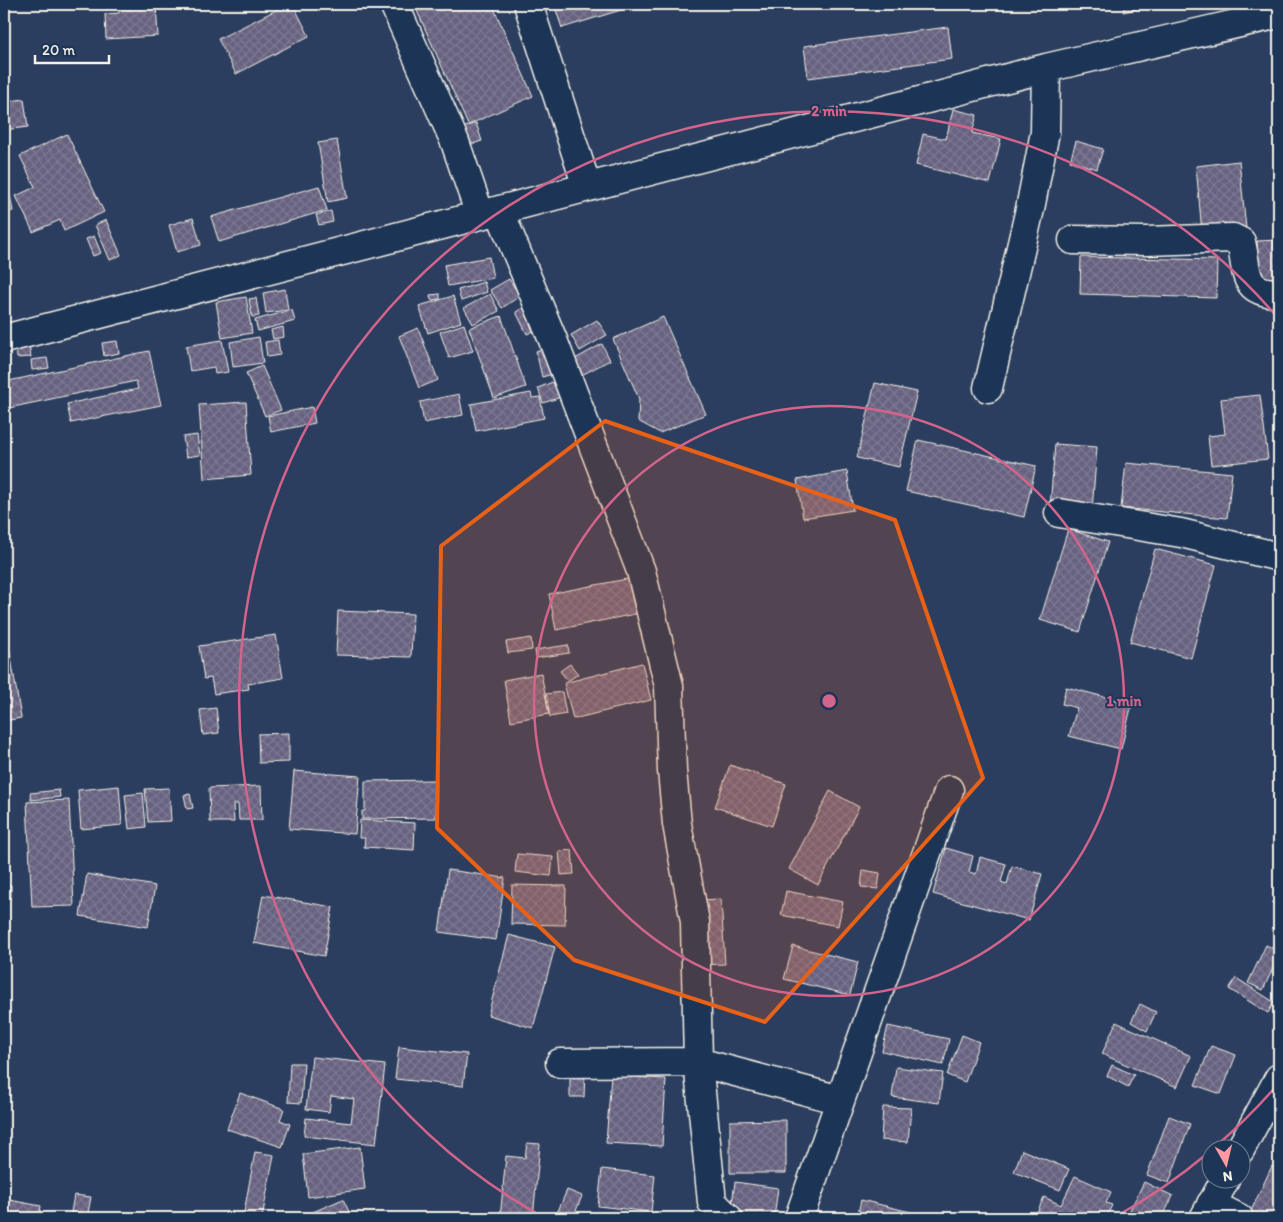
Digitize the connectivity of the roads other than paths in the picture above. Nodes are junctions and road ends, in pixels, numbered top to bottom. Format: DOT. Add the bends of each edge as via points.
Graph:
graph roads {
  1 [pos="394,4"];
  2 [pos="528,4"];
  3 [pos="1279,14"];
  4 [pos="1046,68"];
  5 [pos="588,187"];
  6 [pos="490,213"];
  7 [pos="1073,240"];
  8 [pos="1279,292"];
  9 [pos="4,339"];
  10 [pos="988,388"];
  11 [pos="1059,513"];
  12 [pos="1279,556"];
  13 [pos="949,790"];
  14 [pos="698,1062"];
  15 [pos="560,1063"];
  16 [pos="1279,1078"];
  17 [pos="840,1100"];
  18 [pos="1245,1140"];
  19 [pos="1219,1190"];
  20 [pos="1208,1211"];
  21 [pos="728,1218"];
  22 [pos="799,1218"];
  23 [pos="1240,1218"];
  1 -- 6 [label="street"];
  2 -- 5 [label="street"];
  3 -- 4 [label="street"];
  4 -- 5 [label="street"];
  4 -- 10 [label="street" via="1045,132"];
  5 -- 6 [label="street"];
  6 -- 9 [label="street"];
  6 -- 14 [label="street" via="560,358 641,571 670,686 677,824 695,922"];
  7 -- 8 [label="street" via="1233,238 1241,242 1252,286"];
  11 -- 12 [label="street" via="1180,533"];
  13 -- 17 [label="street"];
  14 -- 15 [label="street"];
  14 -- 17 [label="street"];
  14 -- 21 [label="street" via="712,1202"];
  16 -- 18 [label="street"];
  17 -- 22 [label="street"];
  19 -- 20 [label="street"];
  20 -- 23 [label="street"];
}
